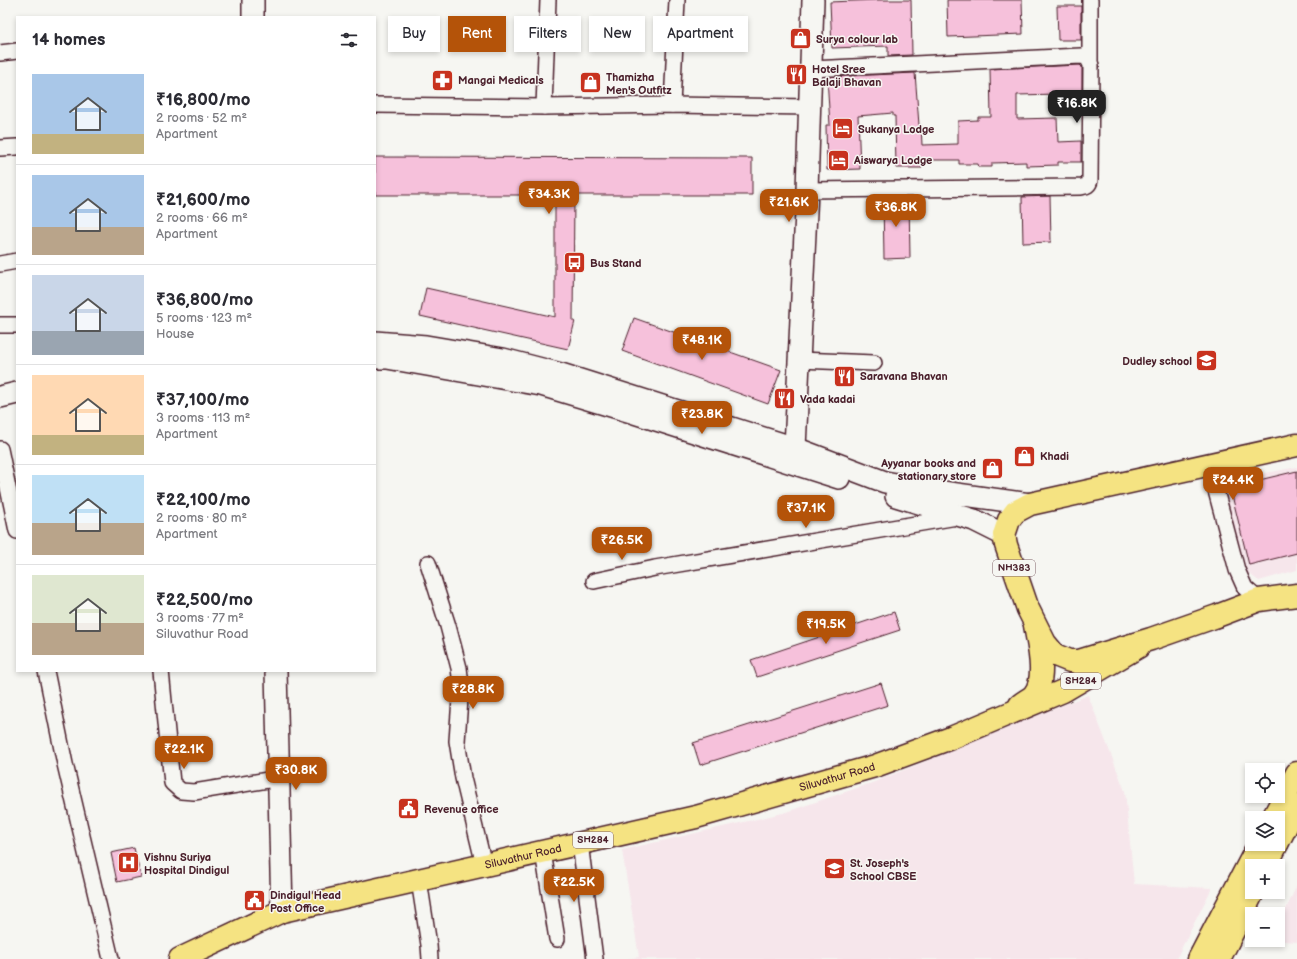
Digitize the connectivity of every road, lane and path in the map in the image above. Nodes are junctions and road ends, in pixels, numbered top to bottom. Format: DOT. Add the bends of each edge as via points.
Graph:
graph roads {
  1 [pos="253,0"];
  2 [pos="548,0"];
  3 [pos="677,0"];
  4 [pos="813,0"];
  5 [pos="1090,0"];
  6 [pos="253,16"];
  7 [pos="16,51"];
  8 [pos="0,53"];
  9 [pos="1090,60"];
  10 [pos="811,69"];
  11 [pos="376,105"];
  12 [pos="672,105"];
  13 [pos="544,107"];
  14 [pos="810,107"];
  15 [pos="16,147"];
  16 [pos="0,148"];
  17 [pos="807,190"];
  18 [pos="16,260"];
  19 [pos="0,264"];
  20 [pos="0,325"];
  21 [pos="16,325"];
  22 [pos="376,342"];
  23 [pos="376,358"];
  24 [pos="799,360"];
  25 [pos="874,363"];
  26 [pos="16,393"];
  27 [pos="602,395"];
  28 [pos="0,397"];
  29 [pos="1297,445"];
  30 [pos="795,448"];
  31 [pos="0,449"];
  32 [pos="1297,449"];
  33 [pos="1030,504"];
  34 [pos="962,516"];
  35 [pos="16,526"];
  36 [pos="1004,535"];
  37 [pos="428,563"];
  38 [pos="594,581"];
  39 [pos="1297,595"];
  40 [pos="1259,600"];
  41 [pos="1035,624"];
  42 [pos="1151,639"];
  43 [pos="46,672"];
  44 [pos="160,672"];
  45 [pos="276,672"];
  46 [pos="1006,716"];
  47 [pos="1297,773"];
  48 [pos="280,778"];
  49 [pos="1297,805"];
  50 [pos="1277,811"];
  51 [pos="1285,829"];
  52 [pos="580,843"];
  53 [pos="1255,851"];
  54 [pos="543,852"];
  55 [pos="484,865"];
  56 [pos="419,880"];
  57 [pos="1249,899"];
  58 [pos="282,911"];
  59 [pos="556,939"];
  60 [pos="205,954"];
  61 [pos="111,959"];
  62 [pos="180,959"];
  63 [pos="430,959"];
  64 [pos="596,959"];
  65 [pos="1199,959"];
  66 [pos="1219,959"];
  1 -- 6 [label="main road"];
  2 -- 13 [label="street"];
  3 -- 12 [label="street"];
  4 -- 10 [label="main road"];
  5 -- 9 [label="street"];
  7 -- 8 [label="street"];
  9 -- 10 [label="street" via="1081,56"];
  9 -- 17 [label="street" via="1090,180 1086,186"];
  10 -- 14 [label="main road"];
  11 -- 13 [label="street"];
  12 -- 13 [label="street"];
  12 -- 14 [label="street"];
  14 -- 17 [label="main road"];
  15 -- 16 [label="street"];
  17 -- 24 [label="main road"];
  18 -- 19 [label="street"];
  20 -- 21 [label="street"];
  22 -- 27 [label="main road" via="426,346 504,359 561,374"];
  23 -- 27 [label="main road"];
  24 -- 25 [label="street"];
  24 -- 30 [label="main road"];
  26 -- 28 [label="main road"];
  27 -- 30 [label="main road"];
  27 -- 34 [label="main road" via="804,468"];
  29 -- 33 [label="main road"];
  30 -- 33 [label="main road" via="886,482"];
  31 -- 35 [label="street"];
  32 -- 40 [label="street" via="1227,468 1216,475 1214,480 1237,570 1245,588"];
  33 -- 36 [label="main road" via="1015,512 1008,520"];
  34 -- 36 [label="main road"];
  34 -- 38 [label="street" via="655,568"];
  36 -- 41 [label="main road, NH383"];
  37 -- 55 [label="street" via="459,668 461,685 457,741 463,778"];
  39 -- 40 [label="main road, NH383"];
  40 -- 42 [label="main road, NH383"];
  41 -- 42 [label="main road, NH383" via="1044,643 1054,655 1070,661 1079,661"];
  41 -- 46 [label="main road, Siluvathur Road / SH284" via="1040,682 1033,695"];
  42 -- 46 [label="main road, Siluvathur Road / SH284" via="1063,691"];
  43 -- 61 [label="street"];
  44 -- 48 [label="street" via="172,783 181,791 194,792"];
  45 -- 48 [label="main road"];
  46 -- 52 [label="main road, Siluvathur Road / SH284" via="876,766 696,817"];
  47 -- 50 [label="main road"];
  48 -- 58 [label="main road"];
  49 -- 51 [label="main road"];
  52 -- 54 [label="main road, Siluvathur Road / SH284"];
  52 -- 64 [label="street"];
  53 -- 65 [label="main road"];
  54 -- 55 [label="main road, Siluvathur Road / SH284"];
  54 -- 59 [label="street"];
  55 -- 56 [label="main road, Siluvathur Road / SH284"];
  56 -- 58 [label="main road, Siluvathur Road / SH284"];
  56 -- 63 [label="street"];
  57 -- 66 [label="main road"];
  58 -- 60 [label="main road, Siluvathur Road / SH284"];
  60 -- 62 [label="main road, Siluvathur Road / SH284"];
}
